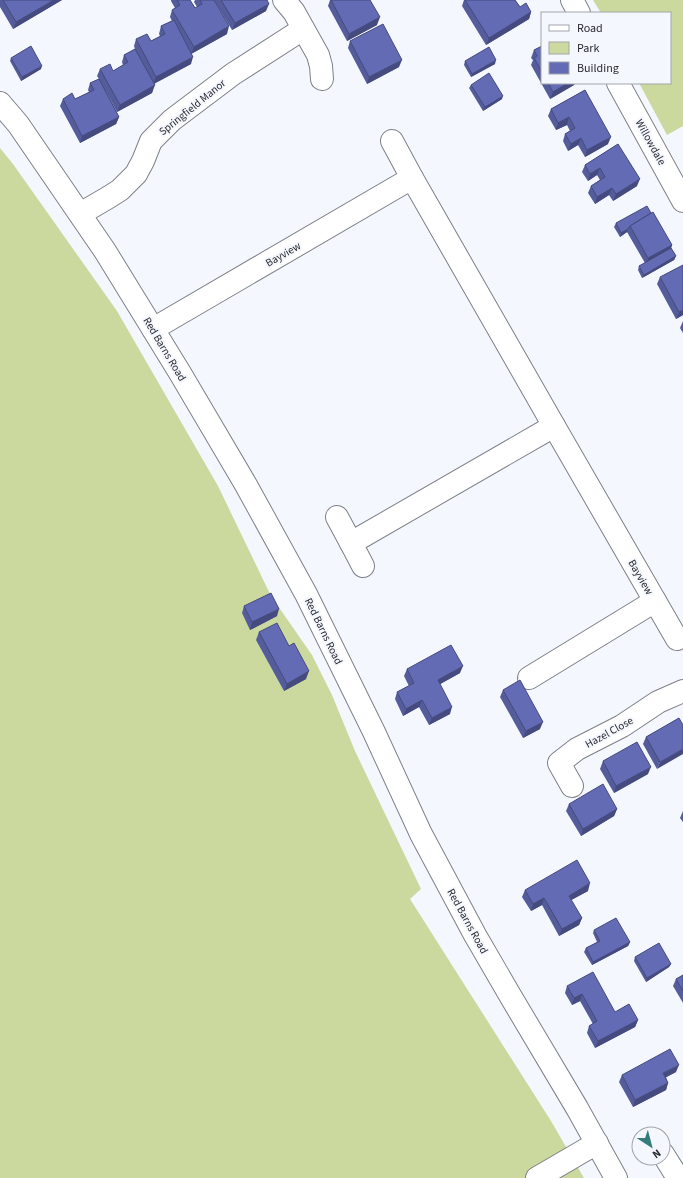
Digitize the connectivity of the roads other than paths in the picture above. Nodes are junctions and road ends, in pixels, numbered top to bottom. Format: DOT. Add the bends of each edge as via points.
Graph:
graph roads {
  1 [pos="284,0"];
  2 [pos="572,0"];
  3 [pos="578,12"];
  4 [pos="303,29"];
  5 [pos="322,79"];
  6 [pos="619,84"];
  7 [pos="0,103"];
  8 [pos="392,141"];
  9 [pos="676,170"];
  10 [pos="412,178"];
  11 [pos="683,201"];
  12 [pos="80,214"];
  13 [pos="153,329"];
  14 [pos="554,426"];
  15 [pos="338,517"];
  16 [pos="351,543"];
  17 [pos="363,566"];
  18 [pos="654,601"];
  19 [pos="677,638"];
  20 [pos="529,678"];
  21 [pos="683,691"];
  22 [pos="572,786"];
  23 [pos="597,1143"];
  24 [pos="670,1166"];
  25 [pos="537,1178"];
  26 [pos="616,1178"];
  27 [pos="678,1178"];
  1 -- 4 [label="street"];
  2 -- 3 [label="street"];
  4 -- 5 [label="street" via="318,55"];
  4 -- 12 [label="street, Springfield Manor" via="233,74 172,120 151,141 136,174 114,193"];
  6 -- 9 [label="street, Willowdale"];
  7 -- 12 [label="street, Red Barns Road" via="18,124"];
  8 -- 10 [label="street, Bayview"];
  9 -- 11 [label="street, Willowdale"];
  10 -- 13 [label="street, Bayview"];
  10 -- 14 [label="street, Bayview"];
  12 -- 13 [label="street, Red Barns Road"];
  13 -- 23 [label="street, Red Barns Road" via="246,485 306,594 421,834 475,935"];
  14 -- 16 [label="street"];
  14 -- 18 [label="street, Bayview"];
  15 -- 16 [label="street"];
  16 -- 17 [label="street"];
  18 -- 19 [label="street"];
  18 -- 20 [label="street, Bayview"];
  21 -- 22 [label="street, Hazel Close" via="658,702 622,726 577,749 559,763"];
  23 -- 25 [label="street"];
  23 -- 26 [label="street, Red Barns Road"];
  24 -- 27 [label="street"];
}
